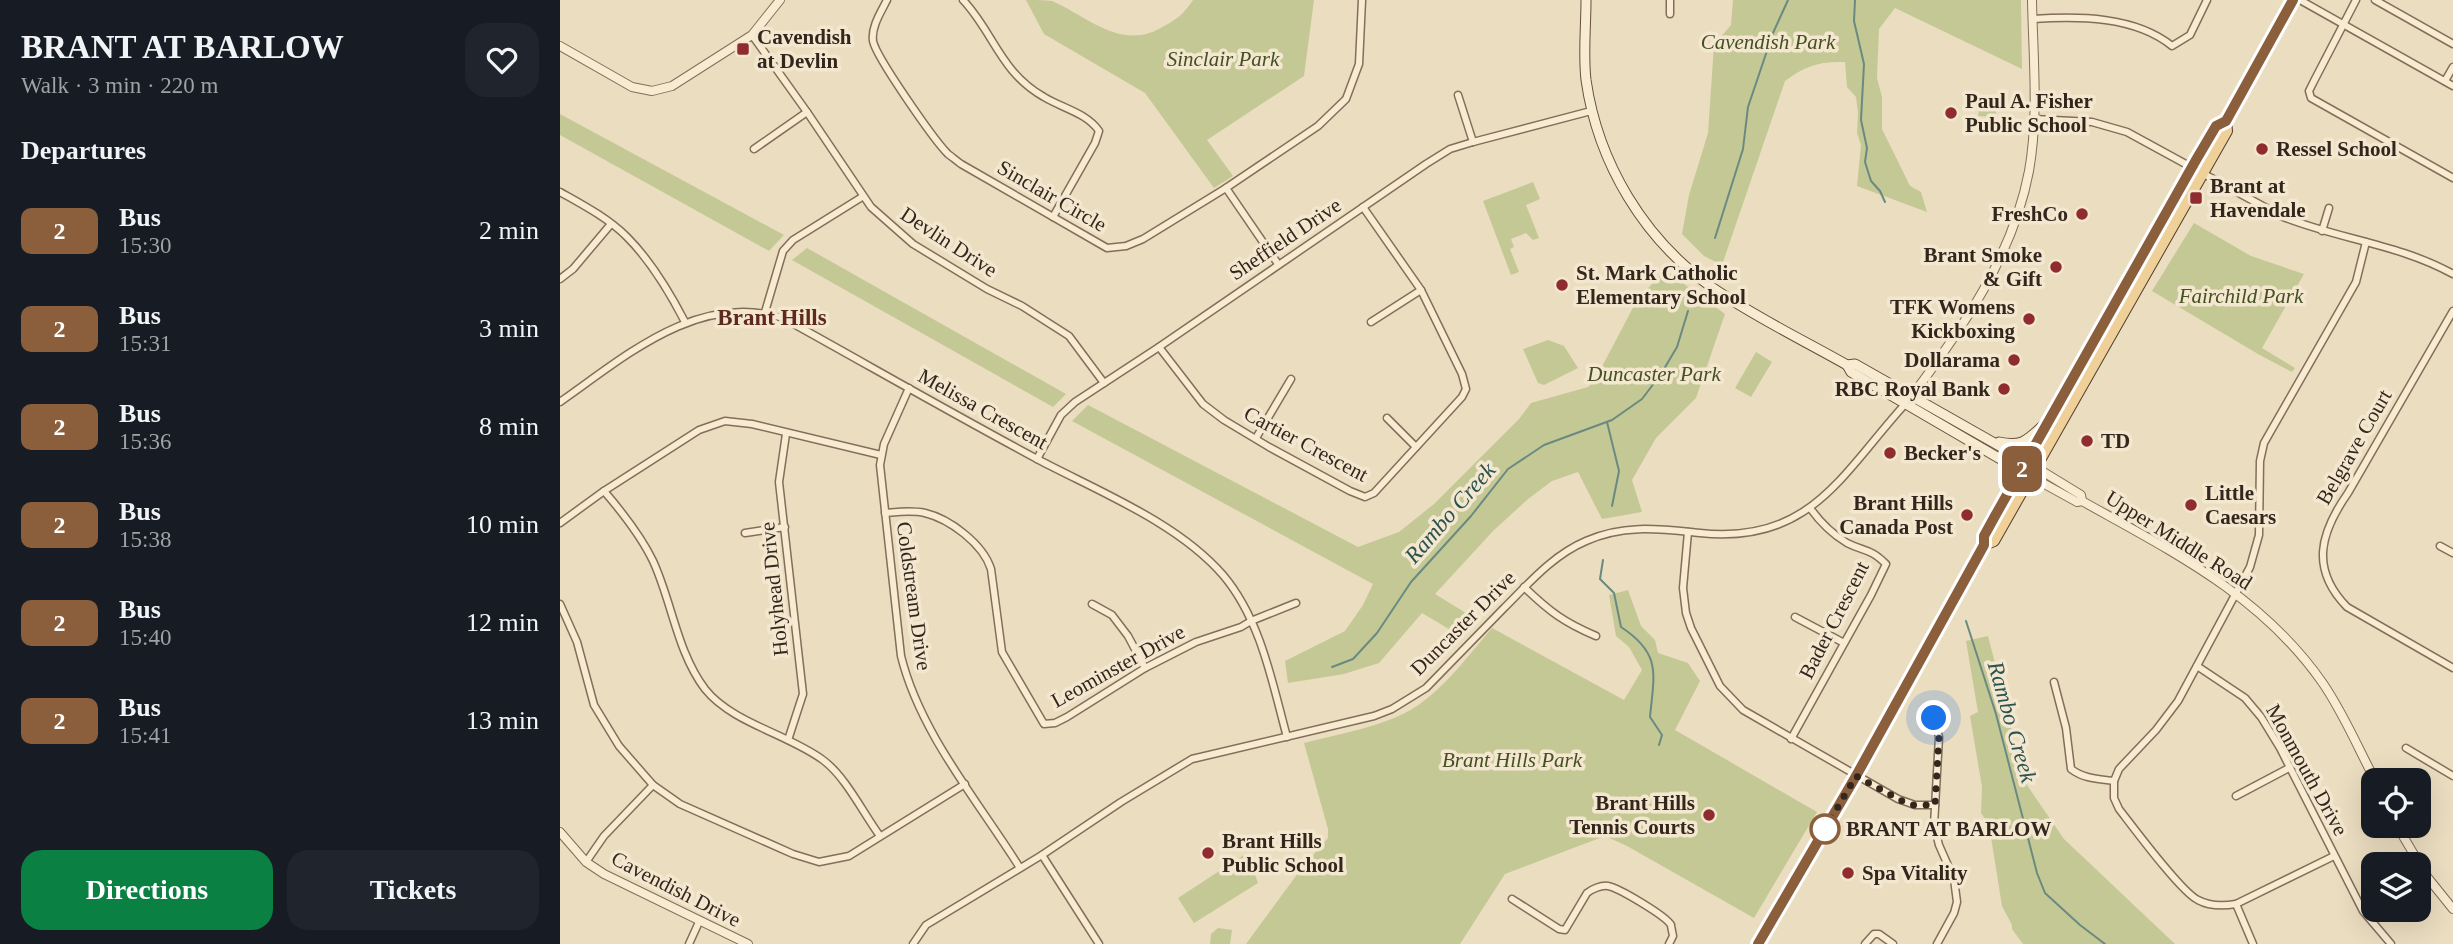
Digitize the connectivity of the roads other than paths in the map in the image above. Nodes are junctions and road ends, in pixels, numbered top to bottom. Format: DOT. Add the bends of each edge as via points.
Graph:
graph roads {
  1 [pos="780,0"];
  2 [pos="887,0"];
  3 [pos="963,0"];
  4 [pos="1362,0"];
  5 [pos="1587,0"];
  6 [pos="1670,0"];
  7 [pos="2032,0"];
  8 [pos="2207,0"];
  9 [pos="2293,0"];
  10 [pos="2300,0"];
  11 [pos="2356,0"];
  12 [pos="2375,0"];
  13 [pos="1670,14"];
  14 [pos="2032,19"];
  15 [pos="2343,24"];
  16 [pos="752,35"];
  17 [pos="2453,44"];
  18 [pos="560,46"];
  19 [pos="2453,67"];
  20 [pos="2445,81"];
  21 [pos="2453,86"];
  22 [pos="1458,95"];
  23 [pos="1591,111"];
  24 [pos="807,112"];
  25 [pos="2034,119"];
  26 [pos="2226,121"];
  27 [pos="1473,142"];
  28 [pos="754,149"];
  29 [pos="2192,167"];
  30 [pos="2203,174"];
  31 [pos="2453,178"];
  32 [pos="1226,188"];
  33 [pos="560,192"];
  34 [pos="862,197"];
  35 [pos="1363,207"];
  36 [pos="2329,208"];
  37 [pos="1052,217"];
  38 [pos="611,224"];
  39 [pos="2322,230"];
  40 [pos="2366,242"];
  41 [pos="1278,264"];
  42 [pos="2453,274"];
  43 [pos="560,279"];
  44 [pos="1421,290"];
  45 [pos="2453,311"];
  46 [pos="765,312"];
  47 [pos="685,322"];
  48 [pos="1371,322"];
  49 [pos="1159,347"];
  50 [pos="1291,379"];
  51 [pos="1104,383"];
  52 [pos="909,388"];
  53 [pos="1908,400"];
  54 [pos="560,402"];
  55 [pos="1387,418"];
  56 [pos="2051,418"];
  57 [pos="786,433"];
  58 [pos="1256,438"];
  59 [pos="1991,440"];
  60 [pos="1416,447"];
  61 [pos="881,455"];
  62 [pos="1037,458"];
  63 [pos="2023,466"];
  64 [pos="2033,472"];
  65 [pos="604,491"];
  66 [pos="1810,509"];
  67 [pos="885,513"];
  68 [pos="560,523"];
  69 [pos="785,527"];
  70 [pos="1688,532"];
  71 [pos="745,533"];
  72 [pos="1984,545"];
  73 [pos="2440,546"];
  74 [pos="2453,553"];
  75 [pos="1524,587"];
  76 [pos="2237,593"];
  77 [pos="1296,603"];
  78 [pos="560,604"];
  79 [pos="1092,604"];
  80 [pos="1795,617"];
  81 [pos="1251,621"];
  82 [pos="1596,636"];
  83 [pos="1844,643"];
  84 [pos="2197,666"];
  85 [pos="1145,668"];
  86 [pos="2453,668"];
  87 [pos="2054,682"];
  88 [pos="1934,718"];
  89 [pos="1287,737"];
  90 [pos="1791,739"];
  91 [pos="788,740"];
  92 [pos="2406,748"];
  93 [pos="2289,768"];
  94 [pos="2368,768"];
  95 [pos="1856,776"];
  96 [pos="2453,776"];
  97 [pos="2115,781"];
  98 [pos="965,784"];
  99 [pos="653,785"];
  100 [pos="2236,796"];
  101 [pos="1935,805"];
  102 [pos="560,832"];
  103 [pos="880,836"];
  104 [pos="2405,838"];
  105 [pos="1042,855"];
  106 [pos="2334,856"];
  107 [pos="586,862"];
  108 [pos="1020,868"];
  109 [pos="1512,899"];
  110 [pos="2236,904"];
  111 [pos="2453,909"];
  112 [pos="699,922"];
  113 [pos="689,944"];
  114 [pos="748,944"];
  115 [pos="913,944"];
  116 [pos="1099,944"];
  117 [pos="1669,944"];
  118 [pos="1758,944"];
  119 [pos="1865,944"];
  120 [pos="1893,944"];
  121 [pos="1937,944"];
  122 [pos="2253,944"];
  123 [pos="2391,944"];
  1 -- 16 [label="street"];
  2 -- 37 [label="street, Sinclair Circle" via="876,20 873,40 937,141 961,164"];
  3 -- 37 [label="street" via="1020,80 1094,123 1099,131"];
  4 -- 32 [label="street, Sinclair Circle" via="1359,64 1346,99 1318,125"];
  5 -- 23 [label="main road, Upper Middle Road" via="1586,77"];
  6 -- 13 [label="street"];
  7 -- 14 [label="street"];
  8 -- 14 [label="street" via="2190,35 2172,46 2155,34 2116,23"];
  9 -- 26 [label="main road"];
  10 -- 15 [label="street"];
  11 -- 15 [label="street"];
  12 -- 17 [label="street"];
  14 -- 25 [label="street"];
  15 -- 20 [label="street"];
  15 -- 31 [label="street" via="2309,90 2311,98"];
  16 -- 18 [label="street" via="672,86 652,91 632,87"];
  16 -- 24 [label="street, Devlin Drive"];
  19 -- 20 [label="street"];
  20 -- 21 [label="street"];
  22 -- 27 [label="street"];
  23 -- 27 [label="street, Sheffield Drive"];
  23 -- 53 [label="main road, Upper Middle Road" via="1600,142 1630,201 1693,273 1734,302 1847,365 1851,372"];
  24 -- 28 [label="street"];
  24 -- 34 [label="street, Devlin Drive"];
  25 -- 29 [label="street" via="2110,126"];
  25 -- 53 [label="street" via="2021,206 2006,246 1952,344"];
  26 -- 29 [label="main road" via="2216,126"];
  26 -- 30 [label="main road" via="2227,131"];
  27 -- 35 [label="street, Sheffield Drive" via="1450,149"];
  29 -- 30 [label="street"];
  29 -- 56 [label="main road"];
  30 -- 39 [label="street" via="2281,216"];
  30 -- 64 [label="main road"];
  32 -- 37 [label="street, Sinclair Circle" via="1126,246 1107,248"];
  32 -- 41 [label="street"];
  33 -- 38 [label="street"];
  34 -- 46 [label="street" via="783,251"];
  34 -- 51 [label="street, Devlin Drive" via="913,244 1069,336"];
  35 -- 41 [label="street, Sheffield Drive"];
  35 -- 44 [label="street, Cartier Crescent"];
  36 -- 39 [label="street"];
  38 -- 43 [label="street"];
  38 -- 47 [label="street" via="644,257"];
  39 -- 40 [label="street"];
  40 -- 42 [label="street" via="2423,258"];
  40 -- 76 [label="street" via="2356,282 2264,443 2259,536"];
  41 -- 49 [label="street, Sheffield Drive"];
  44 -- 48 [label="street"];
  44 -- 60 [label="street, Cartier Crescent" via="1466,388"];
  45 -- 86 [label="street, Belgrave Court" via="2333,514 2323,546 2323,566 2327,582 2347,607"];
  46 -- 47 [label="street, Melissa Crescent" via="709,315"];
  46 -- 52 [label="street, Melissa Crescent"];
  47 -- 54 [label="street, Melissa Crescent" via="652,338"];
  49 -- 51 [label="street, Sheffield Drive"];
  49 -- 58 [label="street, Cartier Crescent" via="1203,404"];
  50 -- 58 [label="street"];
  51 -- 62 [label="street, Sheffield Drive" via="1061,415"];
  52 -- 61 [label="street, Coldstream Drive"];
  52 -- 62 [label="street, Melissa Crescent"];
  53 -- 59 [label="main road, Upper Middle Road"];
  53 -- 63 [label="main road, Upper Middle Road"];
  53 -- 66 [label="street, Duncaster Drive"];
  55 -- 60 [label="street"];
  56 -- 59 [label="main road" via="2026,441 2008,444"];
  56 -- 63 [label="main road"];
  57 -- 61 [label="street"];
  57 -- 65 [label="street" via="738,422 712,424"];
  57 -- 69 [label="street, Holyhead Drive" via="779,482"];
  58 -- 60 [label="street, Cartier Crescent" via="1364,497 1374,493"];
  59 -- 63 [label="main road, Upper Middle Road"];
  61 -- 67 [label="street, Coldstream Drive"];
  62 -- 81 [label="street, Melissa Crescent" via="1182,539 1223,575"];
  63 -- 64 [label="street, Upper Middle Road"];
  63 -- 72 [label="main road" via="1984,536"];
  64 -- 72 [label="main road" via="1994,541"];
  64 -- 76 [label="street, Upper Middle Road"];
  65 -- 68 [label="street"];
  65 -- 91 [label="street" via="653,561 694,673 707,691 734,712"];
  66 -- 70 [label="street, Duncaster Drive" via="1750,534"];
  66 -- 83 [label="street, Bader Crescent" via="1829,530 1874,553 1886,565"];
  67 -- 85 [label="street, Leominster Drive" via="934,516 979,546 991,569 1002,652 1044,724 1067,718"];
  67 -- 98 [label="street, Coldstream Drive" via="906,677 921,713"];
  69 -- 71 [label="street"];
  69 -- 91 [label="street, Holyhead Drive" via="803,694"];
  70 -- 75 [label="street, Duncaster Drive" via="1658,528 1615,531 1566,552"];
  70 -- 90 [label="street" via="1683,588 1686,613 1706,659 1720,686 1743,710"];
  72 -- 95 [label="main road"];
  73 -- 74 [label="street"];
  75 -- 82 [label="street" via="1567,624"];
  75 -- 89 [label="street, Duncaster Drive" via="1426,688 1406,701 1374,716"];
  76 -- 84 [label="street"];
  76 -- 94 [label="street, Upper Middle Road" via="2287,639 2323,684"];
  77 -- 81 [label="street, Leominster Drive"];
  78 -- 99 [label="street" via="594,705 619,746"];
  79 -- 85 [label="street" via="1112,615"];
  80 -- 83 [label="street"];
  81 -- 85 [label="street, Leominster Drive"];
  81 -- 89 [label="street, Melissa Crescent"];
  83 -- 90 [label="street, Bader Crescent"];
  84 -- 93 [label="street, Monmouth Drive" via="2245,698"];
  84 -- 97 [label="street" via="2170,711 2119,769"];
  87 -- 97 [label="street" via="2071,769 2091,779"];
  88 -- 101 [label="street" via="1939,737"];
  89 -- 105 [label="street, Duncaster Drive" via="1192,760"];
  90 -- 95 [label="street"];
  91 -- 103 [label="street" via="836,770"];
  92 -- 96 [label="street"];
  93 -- 100 [label="street"];
  93 -- 106 [label="street, Monmouth Drive"];
  95 -- 101 [label="street" via="1906,803"];
  95 -- 118 [label="main road"];
  97 -- 110 [label="street" via="2119,809 2183,887 2196,900"];
  98 -- 103 [label="street"];
  98 -- 108 [label="street, Coldstream Drive"];
  99 -- 103 [label="street" via="680,804 819,862 849,856"];
  99 -- 107 [label="street"];
  101 -- 121 [label="street" via="1939,845 1957,889 1954,913"];
  102 -- 107 [label="street, Cavendish Drive"];
  104 -- 111 [label="street"];
  105 -- 108 [label="street, Duncaster Drive"];
  105 -- 116 [label="street"];
  106 -- 110 [label="street"];
  106 -- 123 [label="street, Monmouth Drive" via="2363,911"];
  107 -- 112 [label="street, Cavendish Drive"];
  108 -- 115 [label="street, Duncaster Drive" via="926,925"];
  109 -- 117 [label="street" via="1565,930 1587,893 1608,886 1666,920 1673,936"];
  110 -- 122 [label="street"];
  112 -- 113 [label="street"];
  112 -- 114 [label="street, Cavendish Drive"];
  119 -- 120 [label="street" via="1874,934"];
}
